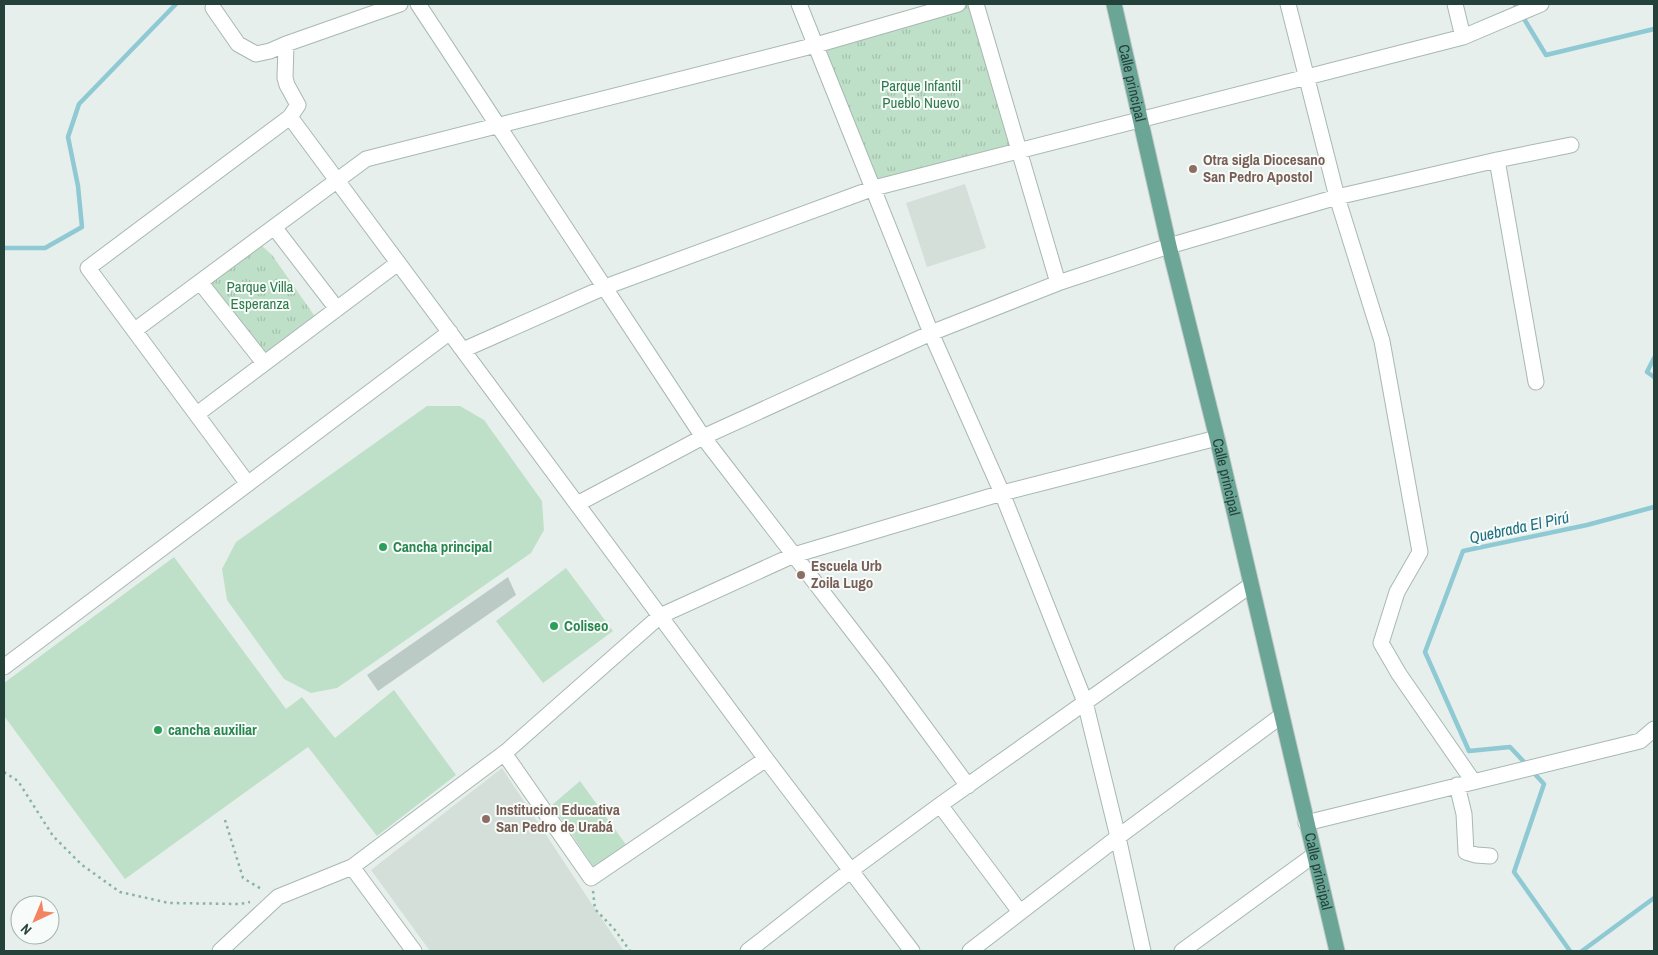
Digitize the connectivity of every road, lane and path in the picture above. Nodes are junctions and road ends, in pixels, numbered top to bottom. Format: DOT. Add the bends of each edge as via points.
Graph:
graph roads {
  1 [pos="400,4"];
  2 [pos="418,4"];
  3 [pos="799,4"];
  4 [pos="958,4"];
  5 [pos="976,4"];
  6 [pos="1114,4"];
  7 [pos="1288,4"];
  8 [pos="1455,4"];
  9 [pos="1539,5"];
  10 [pos="213,8"];
  11 [pos="1464,37"];
  12 [pos="286,44"];
  13 [pos="816,45"];
  14 [pos="1306,78"];
  15 [pos="290,117"];
  16 [pos="1140,120"];
  17 [pos="499,126"];
  18 [pos="1571,145"];
  19 [pos="1019,151"];
  20 [pos="1496,160"];
  21 [pos="337,180"];
  22 [pos="874,188"];
  23 [pos="1337,197"];
  24 [pos="274,227"];
  25 [pos="1169,246"];
  26 [pos="398,263"];
  27 [pos="200,282"];
  28 [pos="1058,284"];
  29 [pos="605,287"];
  30 [pos="337,309"];
  31 [pos="134,330"];
  32 [pos="450,332"];
  33 [pos="931,333"];
  34 [pos="463,350"];
  35 [pos="264,364"];
  36 [pos="1536,382"];
  37 [pos="197,414"];
  38 [pos="703,437"];
  39 [pos="1217,438"];
  40 [pos="248,484"];
  41 [pos="1002,493"];
  42 [pos="577,504"];
  43 [pos="794,555"];
  44 [pos="1251,585"];
  45 [pos="660,616"];
  46 [pos="4,667"];
  47 [pos="1085,702"];
  48 [pos="1282,716"];
  49 [pos="1654,729"];
  50 [pos="504,754"];
  51 [pos="766,759"];
  52 [pos="4,772"];
  53 [pos="1473,781"];
  54 [pos="1457,785"];
  55 [pos="968,786"];
  56 [pos="940,805"];
  57 [pos="225,820"];
  58 [pos="1306,823"];
  59 [pos="1118,837"];
  60 [pos="1314,855"];
  61 [pos="1490,856"];
  62 [pos="352,867"];
  63 [pos="850,871"];
  64 [pos="591,878"];
  65 [pos="278,897"];
  66 [pos="252,902"];
  67 [pos="1020,912"];
  68 [pos="220,951"];
  69 [pos="414,951"];
  70 [pos="630,951"];
  71 [pos="748,951"];
  72 [pos="912,951"];
  73 [pos="970,951"];
  74 [pos="1143,951"];
  75 [pos="1182,951"];
  76 [pos="1337,951"];
  1 -- 12 [label="street"];
  2 -- 17 [label="street"];
  3 -- 13 [label="street"];
  4 -- 13 [label="street"];
  5 -- 19 [label="street"];
  6 -- 16 [label="main road, Calle principal"];
  7 -- 14 [label="street"];
  8 -- 11 [label="street"];
  9 -- 11 [label="street"];
  10 -- 12 [label="street" via="238,44 256,54"];
  11 -- 14 [label="street"];
  12 -- 15 [label="street" via="285,78 298,106"];
  13 -- 17 [label="street"];
  13 -- 22 [label="street"];
  14 -- 16 [label="street"];
  14 -- 23 [label="street"];
  15 -- 21 [label="street"];
  15 -- 31 [label="street" via="88,268"];
  16 -- 19 [label="street"];
  16 -- 25 [label="main road, Calle principal"];
  17 -- 21 [label="street" via="366,159"];
  17 -- 29 [label="street"];
  18 -- 20 [label="street"];
  19 -- 22 [label="street"];
  19 -- 28 [label="street"];
  20 -- 23 [label="street"];
  20 -- 36 [label="street"];
  21 -- 24 [label="street"];
  21 -- 26 [label="street"];
  22 -- 29 [label="street"];
  22 -- 33 [label="street"];
  23 -- 25 [label="street"];
  23 -- 53 [label="street" via="1382,340 1420,552 1397,592 1381,643"];
  24 -- 27 [label="street"];
  24 -- 30 [label="street"];
  25 -- 28 [label="street"];
  25 -- 39 [label="main road, Calle principal"];
  26 -- 30 [label="street"];
  26 -- 32 [label="street"];
  27 -- 31 [label="street"];
  27 -- 35 [label="street"];
  28 -- 33 [label="street"];
  29 -- 34 [label="street"];
  29 -- 38 [label="street"];
  30 -- 35 [label="street"];
  31 -- 37 [label="street"];
  32 -- 34 [label="street"];
  32 -- 40 [label="street"];
  33 -- 38 [label="street"];
  33 -- 41 [label="street"];
  34 -- 42 [label="street"];
  35 -- 37 [label="street"];
  37 -- 40 [label="street"];
  38 -- 42 [label="street"];
  38 -- 43 [label="street"];
  39 -- 41 [label="street"];
  39 -- 44 [label="main road, Calle principal"];
  40 -- 46 [label="street"];
  41 -- 43 [label="street"];
  41 -- 47 [label="street"];
  42 -- 45 [label="street"];
  43 -- 45 [label="street"];
  43 -- 55 [label="street"];
  44 -- 47 [label="street"];
  44 -- 48 [label="main road, Calle principal"];
  45 -- 50 [label="street"];
  45 -- 51 [label="street"];
  47 -- 55 [label="street"];
  47 -- 59 [label="street"];
  48 -- 58 [label="main road, Calle principal"];
  48 -- 59 [label="street"];
  49 -- 53 [label="street" via="1640,741"];
  50 -- 62 [label="street"];
  50 -- 64 [label="street"];
  51 -- 63 [label="street"];
  51 -- 64 [label="street"];
  52 -- 66 [label="path" via="18,781 53,836 82,866 120,892 169,903"];
  53 -- 54 [label="street"];
  54 -- 58 [label="street"];
  54 -- 61 [label="street" via="1464,814 1466,852"];
  55 -- 56 [label="street"];
  56 -- 63 [label="street"];
  56 -- 67 [label="street"];
  57 -- 65 [label="path" via="242,878"];
  58 -- 60 [label="main road, Calle principal"];
  59 -- 67 [label="street"];
  59 -- 74 [label="street"];
  60 -- 75 [label="street"];
  60 -- 76 [label="main road, Calle principal"];
  62 -- 65 [label="street"];
  62 -- 69 [label="street"];
  63 -- 71 [label="street"];
  63 -- 72 [label="street"];
  64 -- 70 [label="path" via="595,909"];
  65 -- 68 [label="street"];
  67 -- 73 [label="street"];
}
